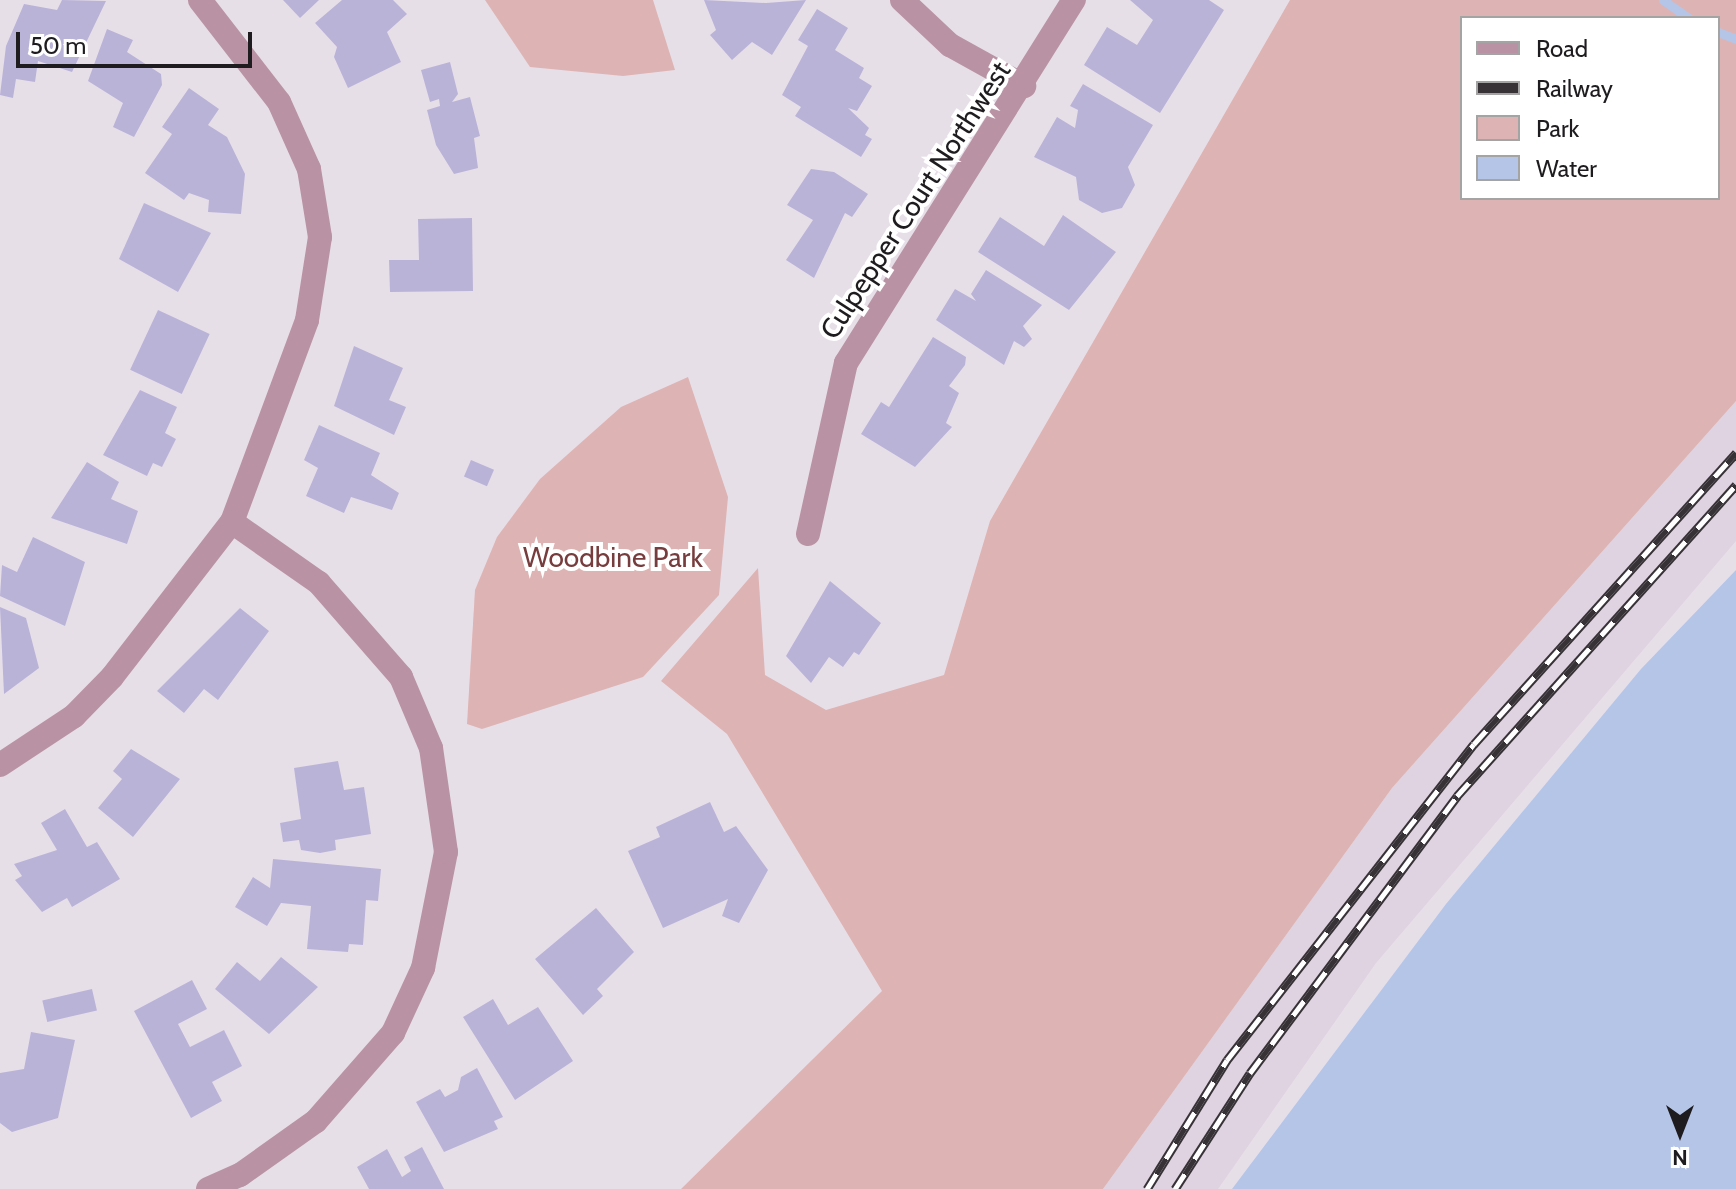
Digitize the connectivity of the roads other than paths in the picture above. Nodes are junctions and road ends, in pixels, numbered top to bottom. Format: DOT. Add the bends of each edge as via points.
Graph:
graph roads {
  1 [pos="200,0"];
  2 [pos="902,0"];
  3 [pos="1074,0"];
  4 [pos="1024,86"];
  5 [pos="232,522"];
  6 [pos="808,534"];
  7 [pos="0,765"];
  8 [pos="208,1189"];
  1 -- 5 [label="street" via="296,134 320,237 307,320"];
  2 -- 4 [label="street" via="950,45"];
  3 -- 4 [label="street, Culpepper Court Northwest"];
  4 -- 6 [label="street, Culpepper Court Northwest" via="846,363"];
  5 -- 7 [label="street" via="112,677 74,716"];
  5 -- 8 [label="street" via="319,583 401,677 431,748 446,852 423,968 393,1033 316,1121 279,1151"];
}
